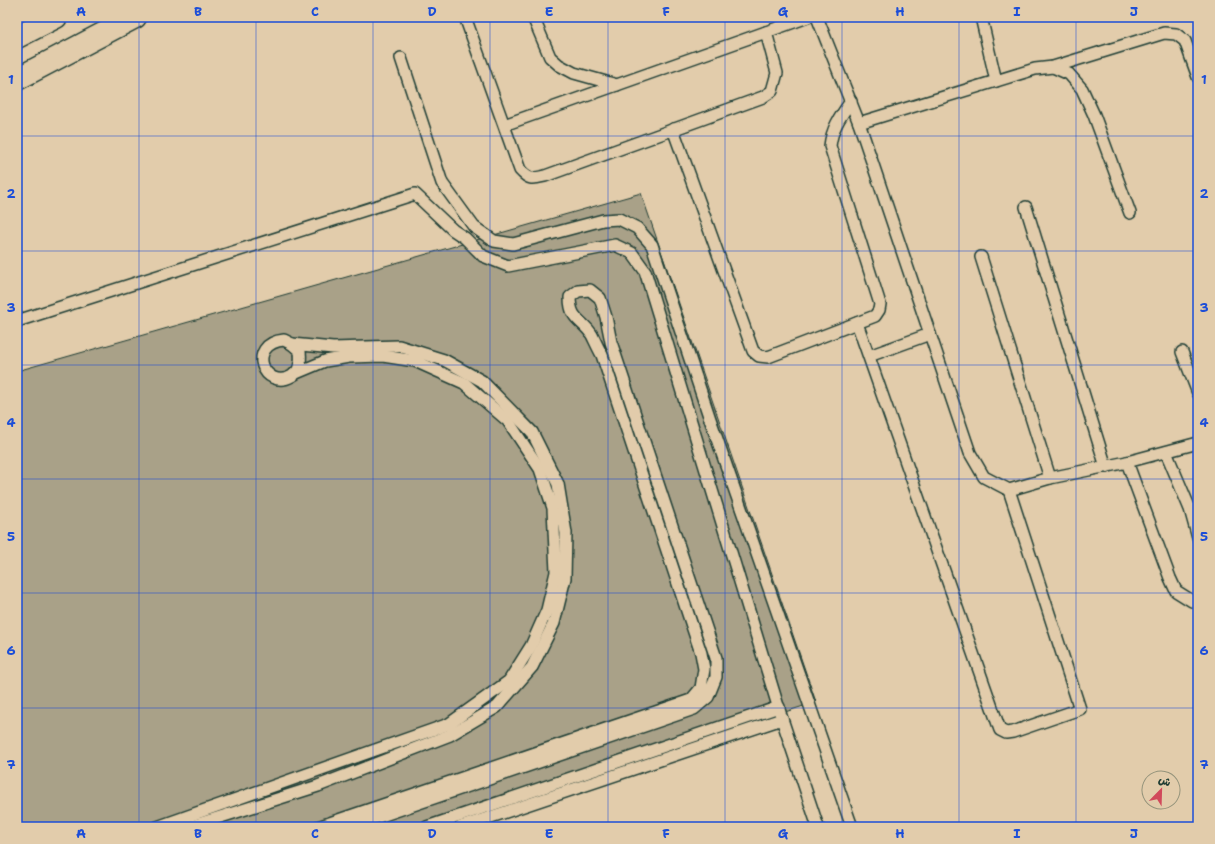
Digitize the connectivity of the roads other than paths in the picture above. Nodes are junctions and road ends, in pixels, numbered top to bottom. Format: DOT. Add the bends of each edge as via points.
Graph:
graph roads {
  1 [pos="56,17"];
  2 [pos="135,17"];
  3 [pos="466,17"];
  4 [pos="533,17"];
  5 [pos="808,17"];
  6 [pos="818,17"];
  7 [pos="981,17"];
  8 [pos="766,32"];
  9 [pos="17,38"];
  10 [pos="401,58"];
  11 [pos="1053,67"];
  12 [pos="1198,77"];
  13 [pos="17,79"];
  14 [pos="996,81"];
  15 [pos="617,85"];
  16 [pos="851,101"];
  17 [pos="859,123"];
  18 [pos="504,125"];
  19 [pos="674,129"];
  20 [pos="1026,207"];
  21 [pos="1130,214"];
  22 [pos="981,257"];
  23 [pos="17,321"];
  24 [pos="857,323"];
  25 [pos="930,334"];
  26 [pos="292,344"];
  27 [pos="1182,352"];
  28 [pos="869,356"];
  29 [pos="294,374"];
  30 [pos="1198,393"];
  31 [pos="1198,443"];
  32 [pos="1166,452"];
  33 [pos="1127,462"];
  34 [pos="1106,467"];
  35 [pos="1050,478"];
  36 [pos="1009,490"];
  37 [pos="1194,508"];
  38 [pos="1198,538"];
  39 [pos="1198,600"];
  40 [pos="779,707"];
  41 [pos="782,719"];
  42 [pos="157,827"];
  43 [pos="189,827"];
  44 [pos="318,827"];
  45 [pos="349,827"];
  46 [pos="428,827"];
  47 [pos="461,827"];
  48 [pos="818,827"];
  49 [pos="852,827"];
  1 -- 9 [label="main road"];
  2 -- 13 [label="main road"];
  3 -- 18 [label="lane"];
  4 -- 15 [label="lane" via="550,57 574,73"];
  5 -- 8 [label="lane"];
  6 -- 16 [label="lane"];
  7 -- 14 [label="lane"];
  8 -- 15 [label="lane"];
  8 -- 19 [label="lane" via="777,73 772,91 763,97"];
  10 -- 49 [label="lane" via="442,183 474,227 494,241 513,244 603,220 619,219 637,228 652,245"];
  11 -- 12 [label="lane" via="1164,33 1176,34 1184,41"];
  11 -- 14 [label="lane" via="1035,69"];
  11 -- 21 [label="lane" via="1069,74 1082,89 1094,114"];
  14 -- 17 [label="lane"];
  15 -- 18 [label="lane"];
  16 -- 17 [label="lane"];
  16 -- 24 [label="lane" via="831,134 830,146 880,304 875,316"];
  17 -- 25 [label="lane"];
  18 -- 19 [label="lane" via="520,170 527,178 533,179"];
  19 -- 24 [label="lane" via="753,351 759,356 768,357"];
  20 -- 34 [label="lane"];
  22 -- 35 [label="lane"];
  23 -- 40 [label="lane" via="415,194 483,256 508,266 615,245 632,253 645,271"];
  24 -- 28 [label="lane"];
  25 -- 28 [label="lane"];
  25 -- 36 [label="lane" via="970,453 984,477"];
  26 -- 29 [label="lane" via="300,351 301,359 300,367"];
  26 -- 29 [label="lane" via="284,340 268,345 262,353 261,362 264,370 278,380 287,379"];
  26 -- 43 [label="lane" via="332,348 399,346 444,360 482,381 532,432 558,484 566,533 565,578 554,623 532,667 497,707 450,735 318,786"];
  27 -- 30 [label="lane"];
  28 -- 36 [label="lane" via="1000,730 1006,733 1080,709"];
  29 -- 42 [label="lane" via="326,361 350,357 383,356 415,360 464,383 508,421 540,469 553,508 556,572 547,610 531,646 509,681 449,724"];
  31 -- 32 [label="lane"];
  32 -- 33 [label="lane"];
  32 -- 37 [label="lane"];
  33 -- 34 [label="lane"];
  33 -- 39 [label="lane" via="1176,591 1192,601"];
  34 -- 35 [label="lane"];
  35 -- 36 [label="lane"];
  37 -- 38 [label="lane"];
  40 -- 41 [label="lane"];
  40 -- 46 [label="lane"];
  41 -- 47 [label="lane"];
  41 -- 48 [label="lane"];
  44 -- 45 [label="lane" via="691,700 701,688 704,669 701,653 602,355 591,334 570,309 570,297 578,291 590,290 600,298 611,342 716,658 716,677 708,696 694,709"];
}
